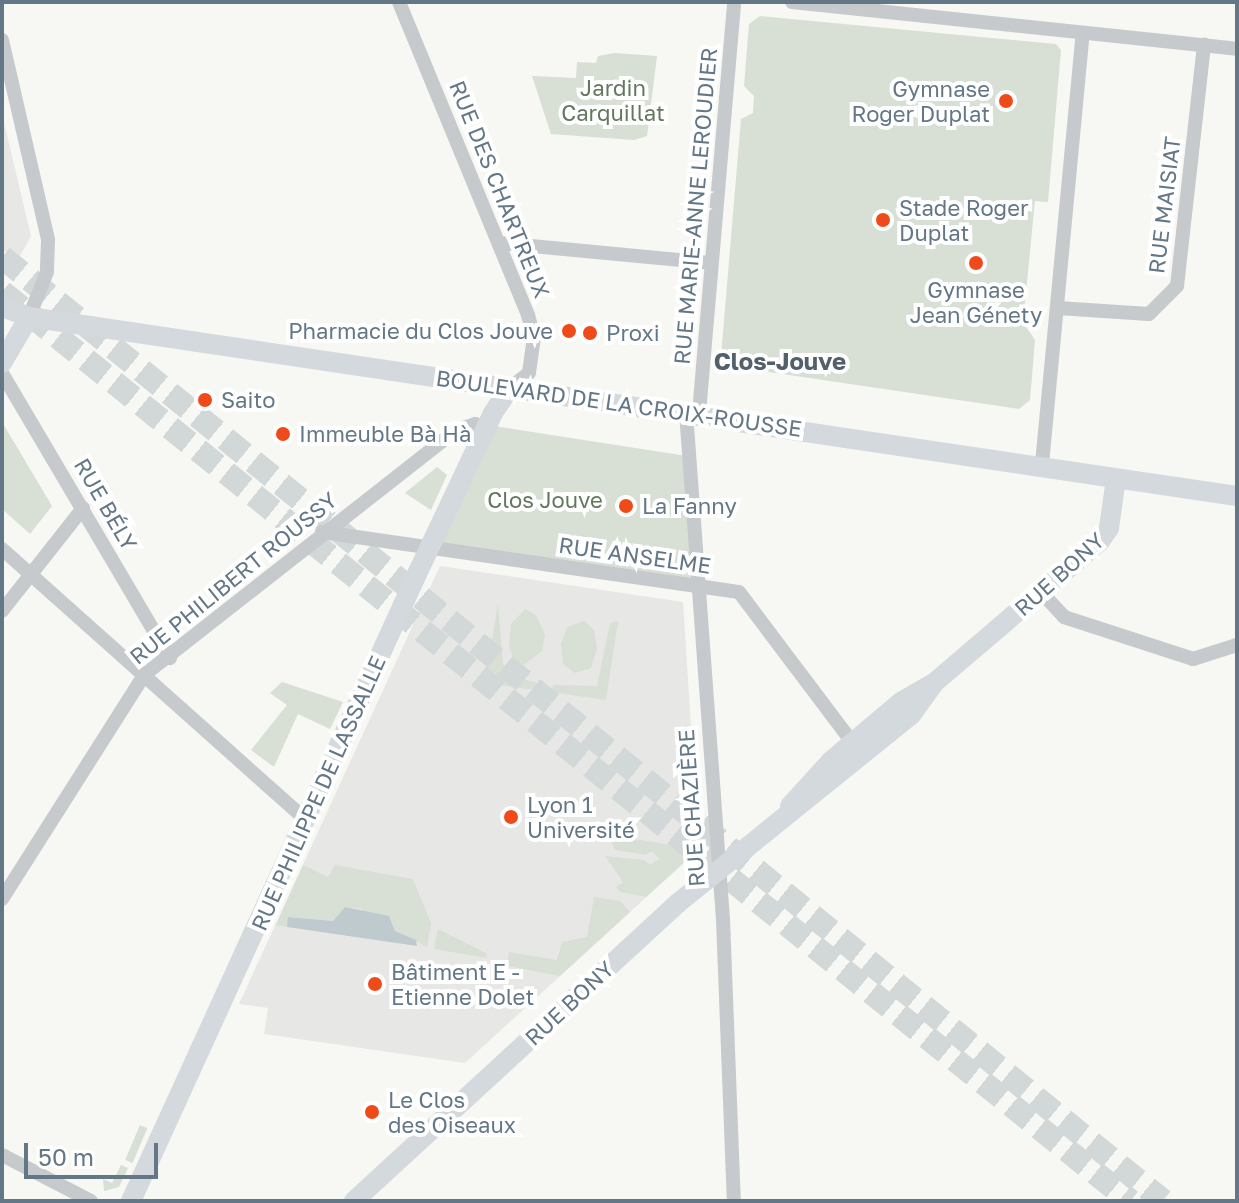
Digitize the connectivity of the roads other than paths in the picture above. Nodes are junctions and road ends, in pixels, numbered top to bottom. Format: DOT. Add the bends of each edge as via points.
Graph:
graph roads {
  1 [pos="399,2"];
  2 [pos="734,2"];
  3 [pos="792,2"];
  4 [pos="1083,33"];
  5 [pos="2,40"];
  6 [pos="1204,45"];
  7 [pos="1237,49"];
  8 [pos="500,243"];
  9 [pos="710,263"];
  10 [pos="2,307"];
  11 [pos="1058,308"];
  12 [pos="29,317"];
  13 [pos="2,363"];
  14 [pos="2,373"];
  15 [pos="510,388"];
  16 [pos="693,413"];
  17 [pos="487,428"];
  18 [pos="1042,464"];
  19 [pos="1116,478"];
  20 [pos="1237,496"];
  21 [pos="83,508"];
  22 [pos="322,532"];
  23 [pos="2,549"];
  24 [pos="429,549"];
  25 [pos="30,575"];
  26 [pos="698,587"];
  27 [pos="1041,592"];
  28 [pos="2,611"];
  29 [pos="1237,645"];
  30 [pos="170,658"];
  31 [pos="144,675"];
  32 [pos="858,749"];
  33 [pos="306,820"];
  34 [pos="716,870"];
  35 [pos="2,899"];
  36 [pos="2,1155"];
  37 [pos="91,1201"];
  38 [pos="131,1201"];
  39 [pos="354,1201"];
  40 [pos="734,1201"];
  1 -- 8 [label="street, RUE DES CHARTREUX"];
  2 -- 9 [label="street, RUE MARIE-ANNE LEROUDIER"];
  3 -- 4 [label="street"];
  4 -- 6 [label="street"];
  4 -- 11 [label="street"];
  5 -- 12 [label="street" via="48,240 47,272"];
  6 -- 7 [label="street"];
  6 -- 11 [label="street, RUE MAISIAT" via="1177,286 1149,314"];
  8 -- 9 [label="street"];
  8 -- 15 [label="street, RUE DES CHARTREUX" via="534,337 529,373"];
  9 -- 16 [label="street, RUE MARIE-ANNE LEROUDIER"];
  10 -- 12 [label="street, BOULEVARD DE LA CROIX-ROUSSE"];
  11 -- 18 [label="street"];
  12 -- 13 [label="street"];
  12 -- 15 [label="street, BOULEVARD DE LA CROIX-ROUSSE"];
  14 -- 21 [label="street, RUE BÉLY"];
  15 -- 16 [label="street, BOULEVARD DE LA CROIX-ROUSSE"];
  15 -- 17 [label="street, RUE PHILIPPE DE LASSALLE"];
  16 -- 18 [label="street, BOULEVARD DE LA CROIX-ROUSSE"];
  16 -- 26 [label="street, RUE CHAZIÈRE"];
  17 -- 22 [label="street, RUE PHILIBERT ROUSSY" via="475,424 457,430"];
  17 -- 24 [label="street, RUE PHILIPPE DE LASSALLE"];
  18 -- 19 [label="street, BOULEVARD DE LA CROIX-ROUSSE"];
  19 -- 20 [label="street, BOULEVARD DE LA CROIX-ROUSSE"];
  19 -- 27 [label="street, RUE BONY" via="1106,535"];
  21 -- 25 [label="street"];
  21 -- 30 [label="street, RUE BÉLY"];
  22 -- 24 [label="street, RUE ANSELME"];
  22 -- 30 [label="street, RUE PHILIBERT ROUSSY"];
  23 -- 25 [label="street"];
  24 -- 26 [label="street, RUE ANSELME"];
  24 -- 33 [label="street, RUE PHILIPPE DE LASSALLE"];
  25 -- 28 [label="street"];
  25 -- 31 [label="street"];
  26 -- 32 [label="street, RUE ANSELME" via="739,592"];
  26 -- 34 [label="street, RUE CHAZIÈRE"];
  27 -- 29 [label="street" via="1064,617 1193,659"];
  27 -- 32 [label="street, RUE BONY" via="934,683 901,702"];
  30 -- 31 [label="street, RUE PHILIBERT ROUSSY"];
  31 -- 33 [label="street"];
  31 -- 35 [label="street, RUE PHILIBERT ROUSSY"];
  32 -- 34 [label="street, RUE BONY" via="806,783 788,809"];
  33 -- 38 [label="street, RUE PHILIPPE DE LASSALLE"];
  34 -- 39 [label="street, RUE BONY"];
  34 -- 40 [label="street, RUE CHAZIÈRE"];
  36 -- 37 [label="street"];
}
